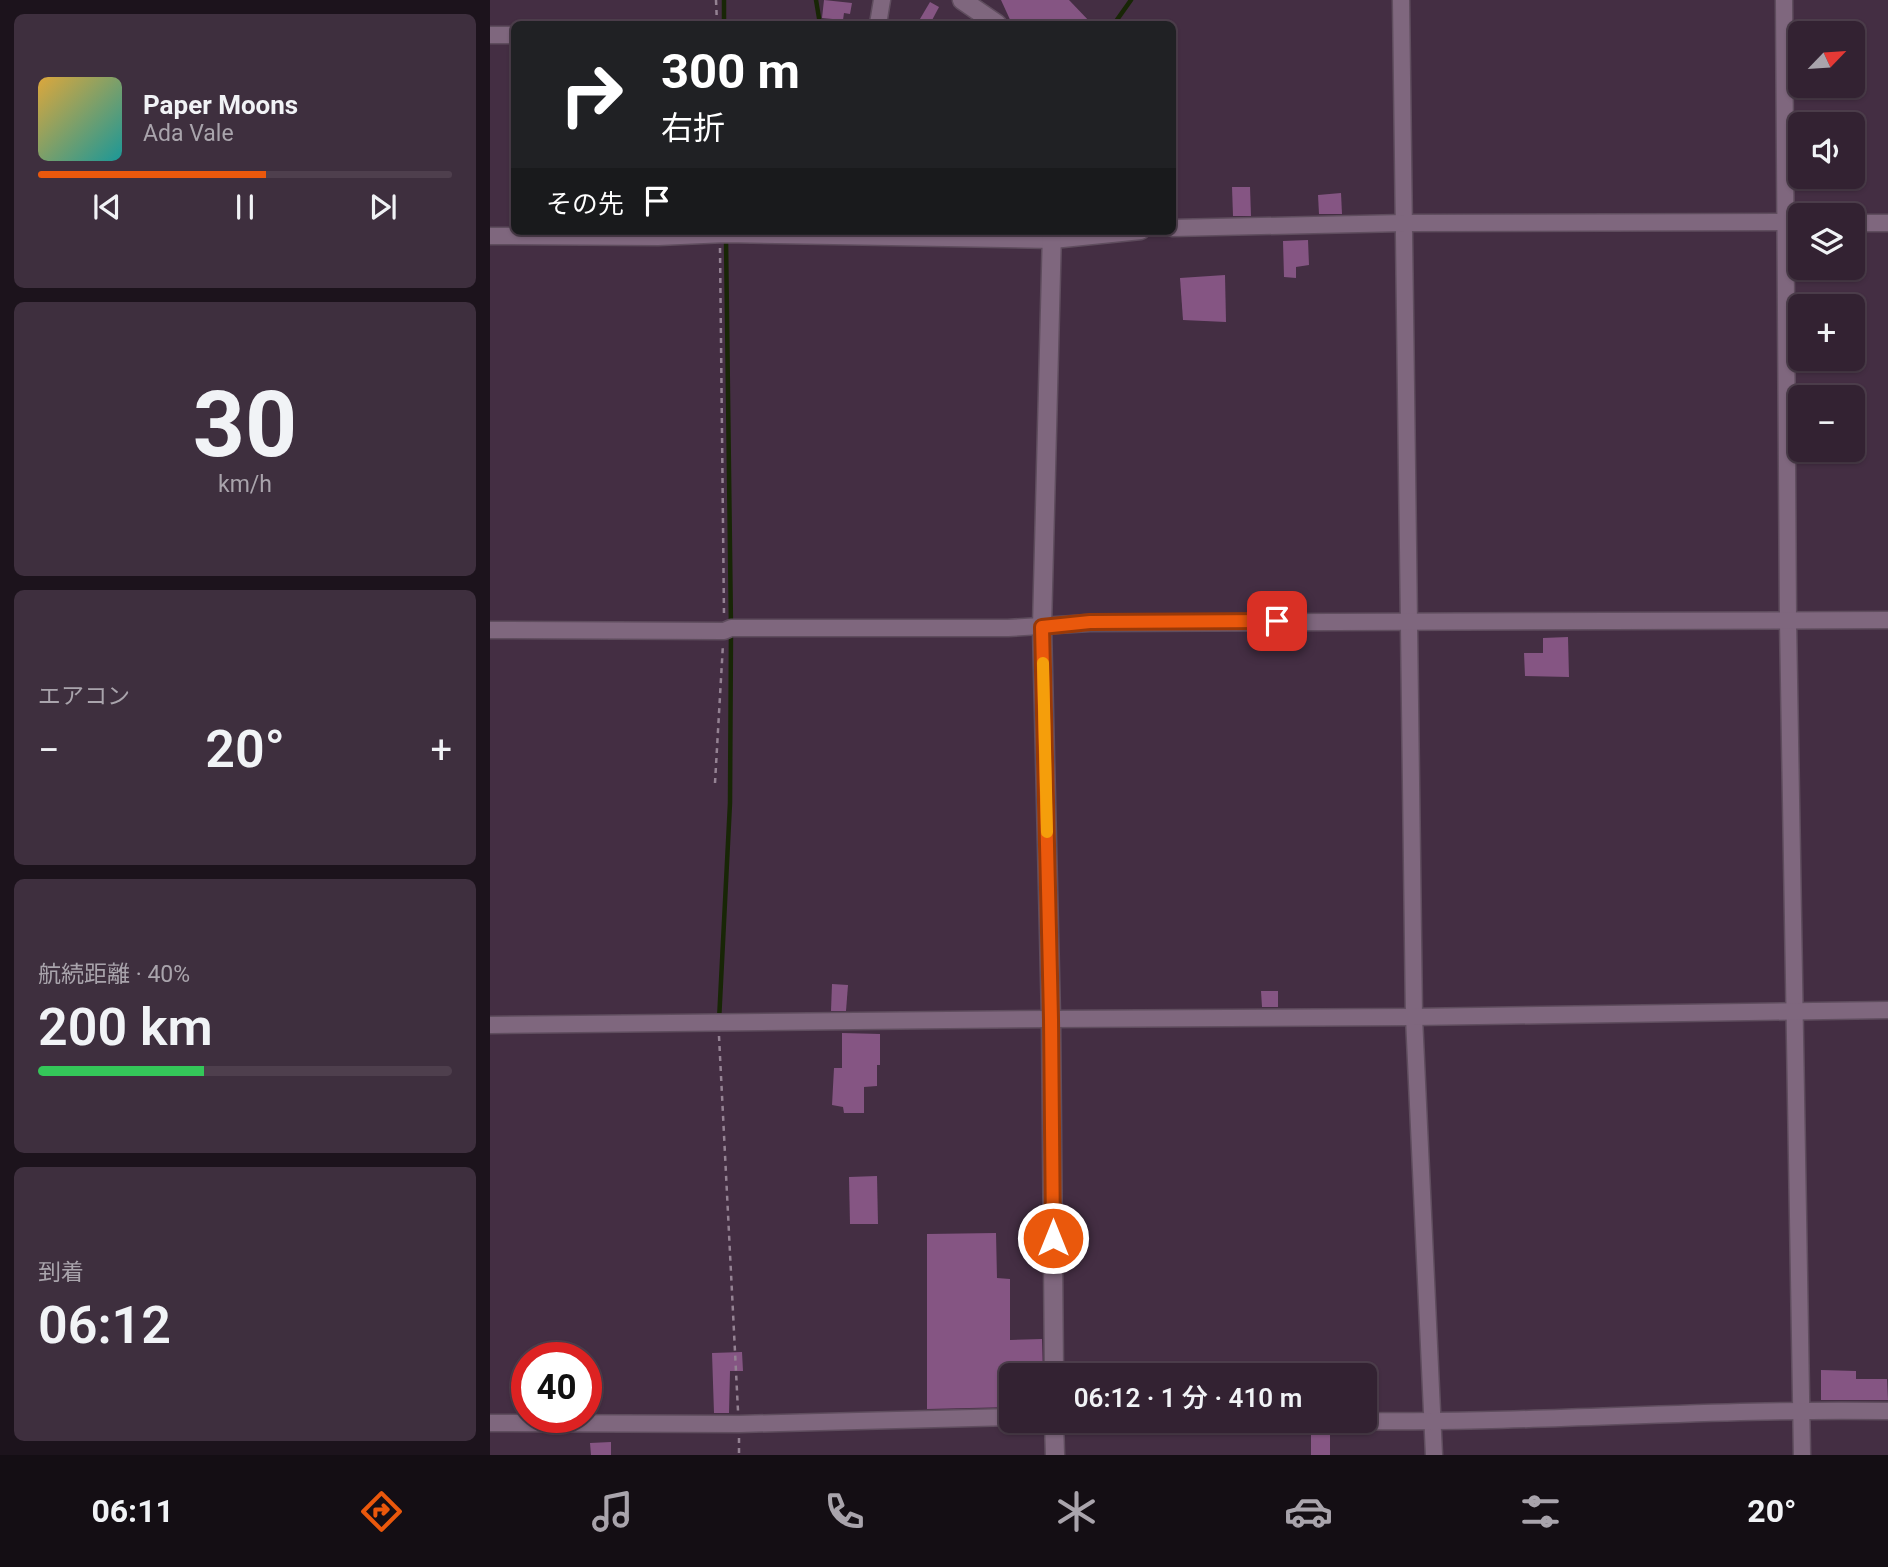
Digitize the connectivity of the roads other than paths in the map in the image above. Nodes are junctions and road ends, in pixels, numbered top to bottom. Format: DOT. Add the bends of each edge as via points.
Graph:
graph roads {
  1 [pos="882,0"];
  2 [pos="962,0"];
  3 [pos="1401,0"];
  4 [pos="1784,0"];
  5 [pos="878,21"];
  6 [pos="993,21"];
  7 [pos="490,35"];
  8 [pos="511,35"];
  9 [pos="1792,203"];
  10 [pos="1788,222"];
  11 [pos="1404,223"];
  12 [pos="1865,223"];
  13 [pos="1888,223"];
  14 [pos="1176,228"];
  15 [pos="699,235"];
  16 [pos="1052,235"];
  17 [pos="490,236"];
  18 [pos="1792,280"];
  19 [pos="1888,620"];
  20 [pos="1410,621"];
  21 [pos="1788,621"];
  22 [pos="1042,627"];
  23 [pos="490,630"];
  24 [pos="1796,1010"];
  25 [pos="1888,1010"];
  26 [pos="1414,1017"];
  27 [pos="1051,1019"];
  28 [pos="490,1025"];
  29 [pos="1054,1363"];
  30 [pos="1802,1409"];
  31 [pos="1888,1411"];
  32 [pos="999,1417"];
  33 [pos="1377,1421"];
  34 [pos="1432,1422"];
  35 [pos="490,1423"];
  36 [pos="1055,1433"];
  37 [pos="1055,1455"];
  38 [pos="1434,1455"];
  39 [pos="1802,1455"];
  1 -- 5 [label="street"];
  2 -- 6 [label="street"];
  3 -- 11 [label="street"];
  4 -- 9 [label="street"];
  7 -- 8 [label="street"];
  10 -- 11 [label="street"];
  11 -- 14 [label="street"];
  11 -- 20 [label="street"];
  12 -- 13 [label="street"];
  15 -- 17 [label="street"];
  16 -- 22 [label="street"];
  18 -- 21 [label="street"];
  19 -- 21 [label="street"];
  20 -- 21 [label="street"];
  20 -- 22 [label="street" via="1090,622"];
  20 -- 26 [label="street"];
  21 -- 24 [label="street"];
  22 -- 23 [label="street"];
  22 -- 27 [label="street"];
  24 -- 25 [label="street"];
  24 -- 26 [label="street"];
  24 -- 30 [label="street"];
  26 -- 27 [label="street"];
  26 -- 34 [label="street"];
  27 -- 28 [label="street"];
  27 -- 29 [label="street"];
  30 -- 31 [label="street"];
  30 -- 34 [label="street"];
  30 -- 39 [label="street"];
  32 -- 35 [label="street" via="739,1424"];
  33 -- 34 [label="street"];
  34 -- 38 [label="street"];
  36 -- 37 [label="street"];
}
